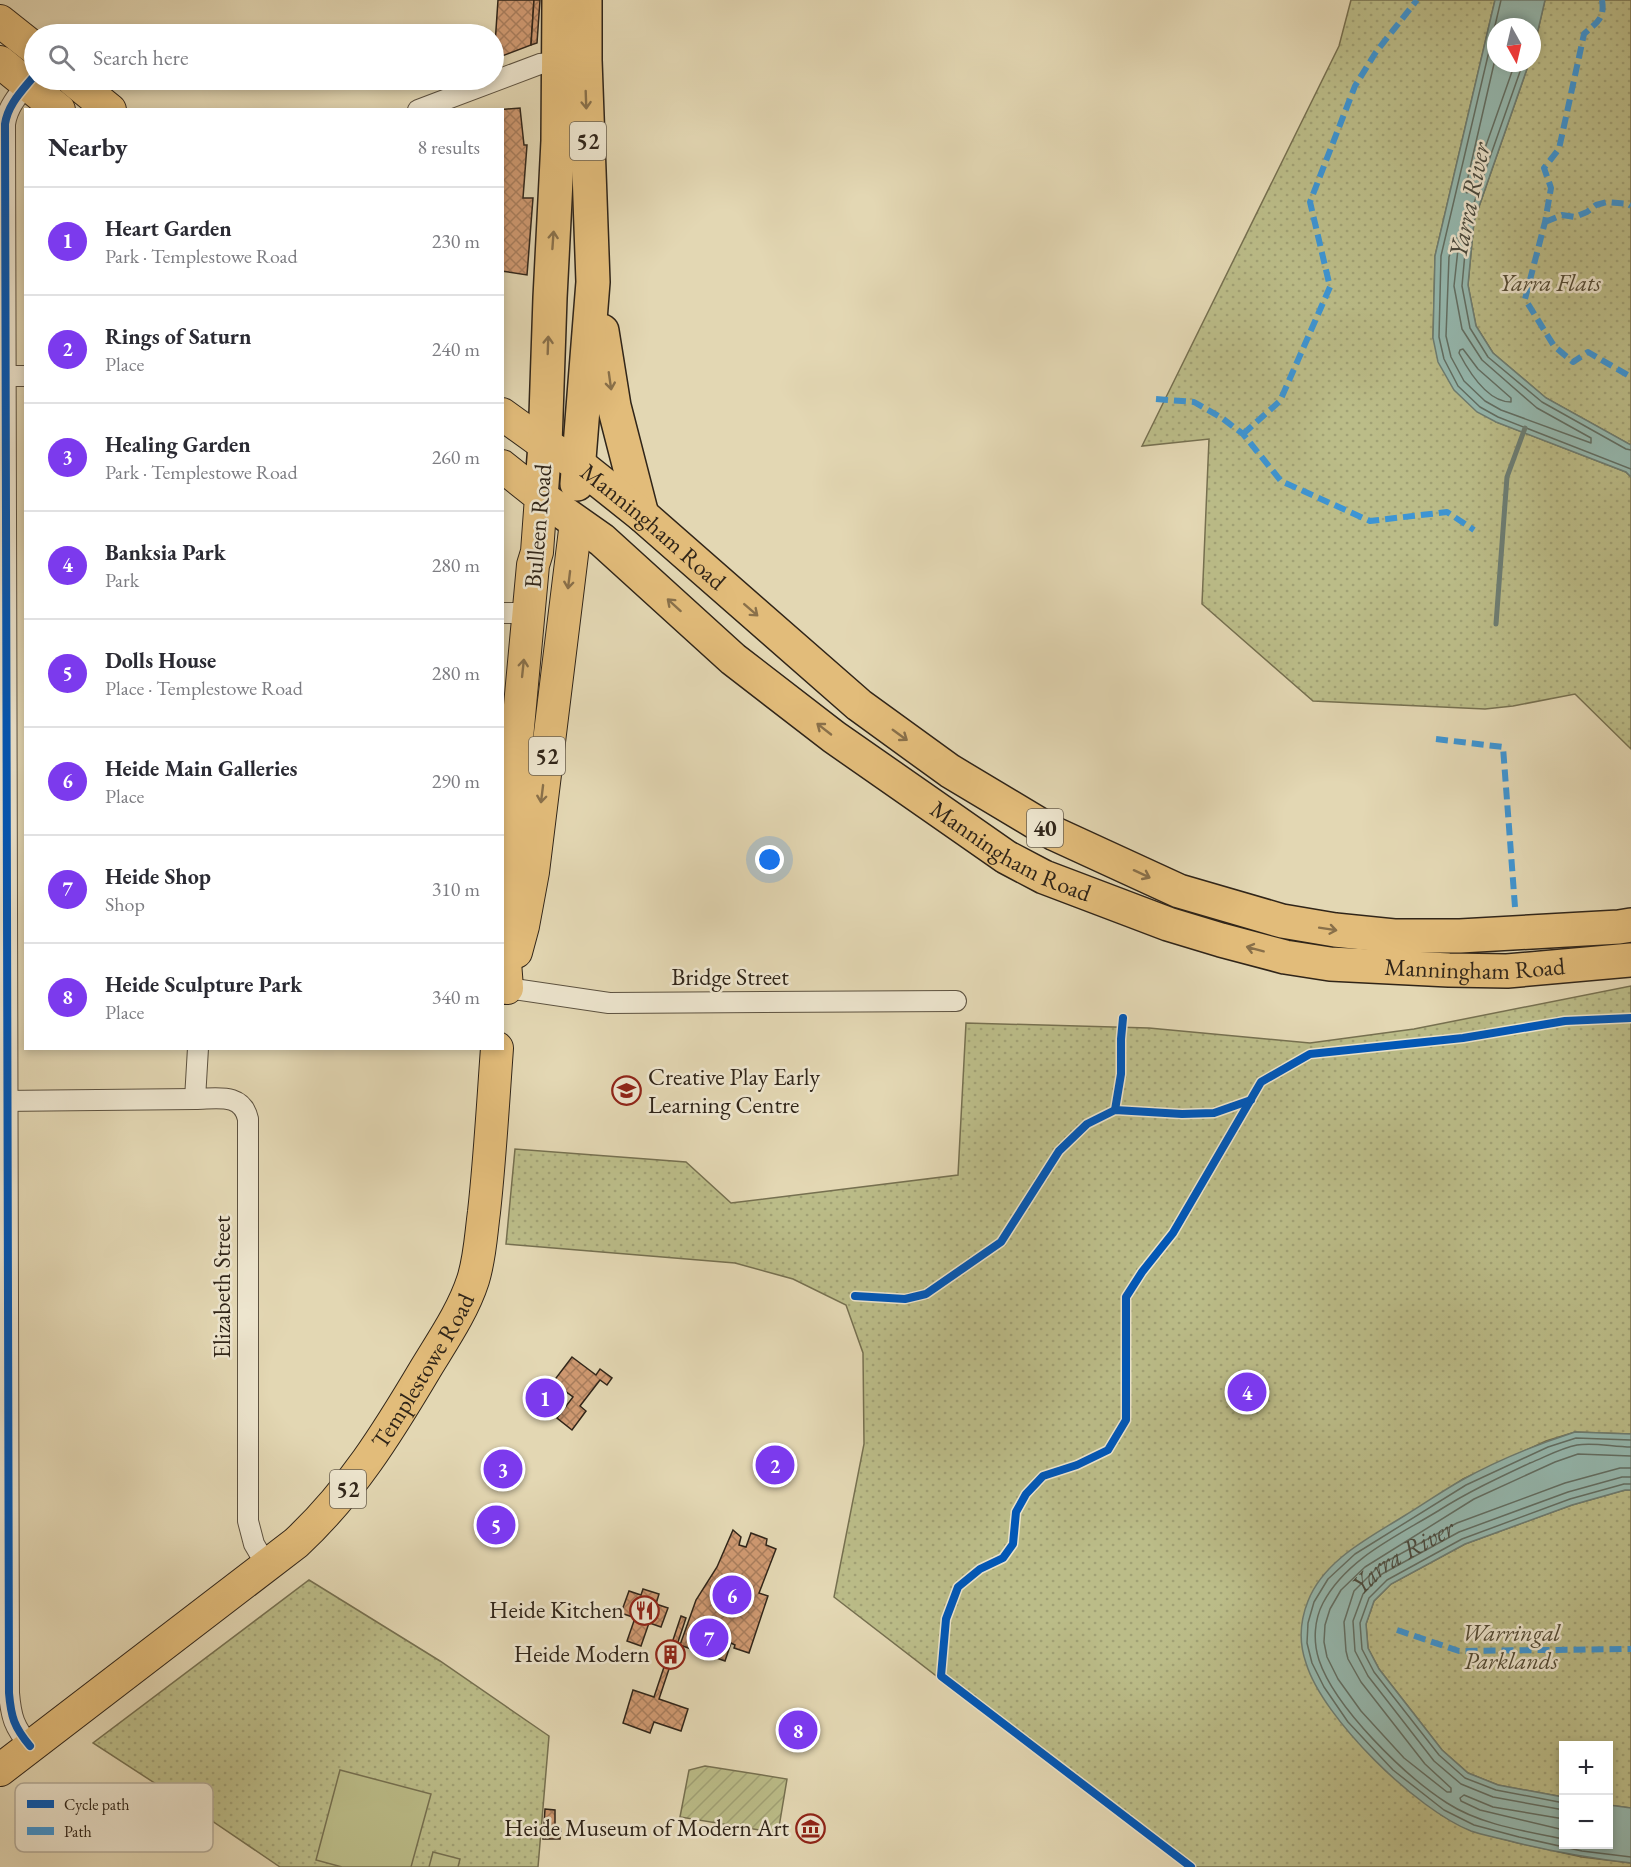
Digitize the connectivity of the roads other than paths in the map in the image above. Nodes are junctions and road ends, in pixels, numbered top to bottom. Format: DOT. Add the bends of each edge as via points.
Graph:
graph roads {
  1 [pos="559,0"];
  2 [pos="585,0"];
  3 [pos="0,21"];
  4 [pos="24,40"];
  5 [pos="571,61"];
  6 [pos="0,62"];
  7 [pos="24,76"];
  8 [pos="504,77"];
  9 [pos="24,89"];
  10 [pos="40,90"];
  11 [pos="85,90"];
  12 [pos="470,90"];
  13 [pos="57,108"];
  14 [pos="108,108"];
  15 [pos="423,108"];
  16 [pos="592,282"];
  17 [pos="6,376"];
  18 [pos="24,376"];
  19 [pos="504,415"];
  20 [pos="545,445"];
  21 [pos="578,464"];
  22 [pos="504,468"];
  23 [pos="541,497"];
  24 [pos="642,515"];
  25 [pos="576,522"];
  26 [pos="516,613"];
  27 [pos="16,616"];
  28 [pos="1101,855"];
  29 [pos="1083,893"];
  30 [pos="504,902"];
  31 [pos="1625,926"];
  32 [pos="1629,961"];
  33 [pos="504,966"];
  34 [pos="505,997"];
  35 [pos="956,1001"];
  36 [pos="198,1050"];
  37 [pos="497,1050"];
  38 [pos="195,1099"];
  39 [pos="4,1101"];
  40 [pos="267,1566"];
  41 [pos="30,1746"];
  42 [pos="0,1770"];
  1 -- 5 [label="highway, Bulleen Road / 52"];
  2 -- 5 [label="highway, Bulleen Road / 52"];
  3 -- 4 [label="main road"];
  5 -- 8 [label="street" via="540,64"];
  5 -- 16 [label="highway, Bulleen Road / 52, one-way"];
  20 -- 5 [label="highway, Bulleen Road / 52, one-way" via="558,141"];
  6 -- 7 [label="main road"];
  9 -- 17 [label="street" via="7,113 5,124"];
  10 -- 13 [label="main road"];
  11 -- 14 [label="main road"];
  12 -- 15 [label="street"];
  16 -- 21 [label="highway, Bulleen Road / 52"];
  16 -- 24 [label="highway, Bulleen Road / 52, one-way" via="614,406"];
  17 -- 18 [label="street"];
  17 -- 27 [label="street"];
  19 -- 20 [label="main road, Manningham Road / 40"];
  20 -- 21 [label="highway, Manningham Road / 40"];
  20 -- 23 [label="highway, Bulleen Road / 52"];
  21 -- 24 [label="highway, Manningham Road / 40"];
  21 -- 25 [label="highway, Bulleen Road / 52"];
  22 -- 23 [label="main road, Manningham Road / 40"];
  23 -- 25 [label="highway, Manningham Road / 40"];
  23 -- 26 [label="main road, Bulleen Road / 52" via="537,552"];
  24 -- 28 [label="highway, Manningham Road / 40, one-way" via="859,705 950,771 1028,819"];
  29 -- 25 [label="highway, Manningham Road / 40, one-way" via="1006,857 834,737 733,658 602,540"];
  25 -- 34 [label="main road, Bulleen Road / 52, one-way" via="533,872"];
  30 -- 26 [label="main road, Bulleen Road / 52, one-way"];
  27 -- 39 [label="street"];
  28 -- 29 [label="highway"];
  28 -- 31 [label="highway, Manningham Road / 40, one-way" via="1179,891 1282,921 1335,930 1394,936 1460,936"];
  32 -- 29 [label="highway, Manningham Road / 40, one-way" via="1507,971 1330,964 1221,940"];
  34 -- 33 [label="main road, Bulleen Road / 52, one-way"];
  34 -- 35 [label="street, Bridge Street" via="609,1004"];
  36 -- 38 [label="street"];
  37 -- 40 [label="main road, Templestowe Road / 52" via="481,1234 474,1279 466,1298 393,1422 348,1488 317,1524"];
  38 -- 39 [label="street"];
  38 -- 40 [label="street, Elizabeth Street" via="238,1102 248,1119 248,1521 254,1544"];
  39 -- 41 [label="street" via="9,1693 14,1723"];
  40 -- 41 [label="main road, Templestowe Road / 52"];
  41 -- 42 [label="main road, Templestowe Road / 52"];
}
